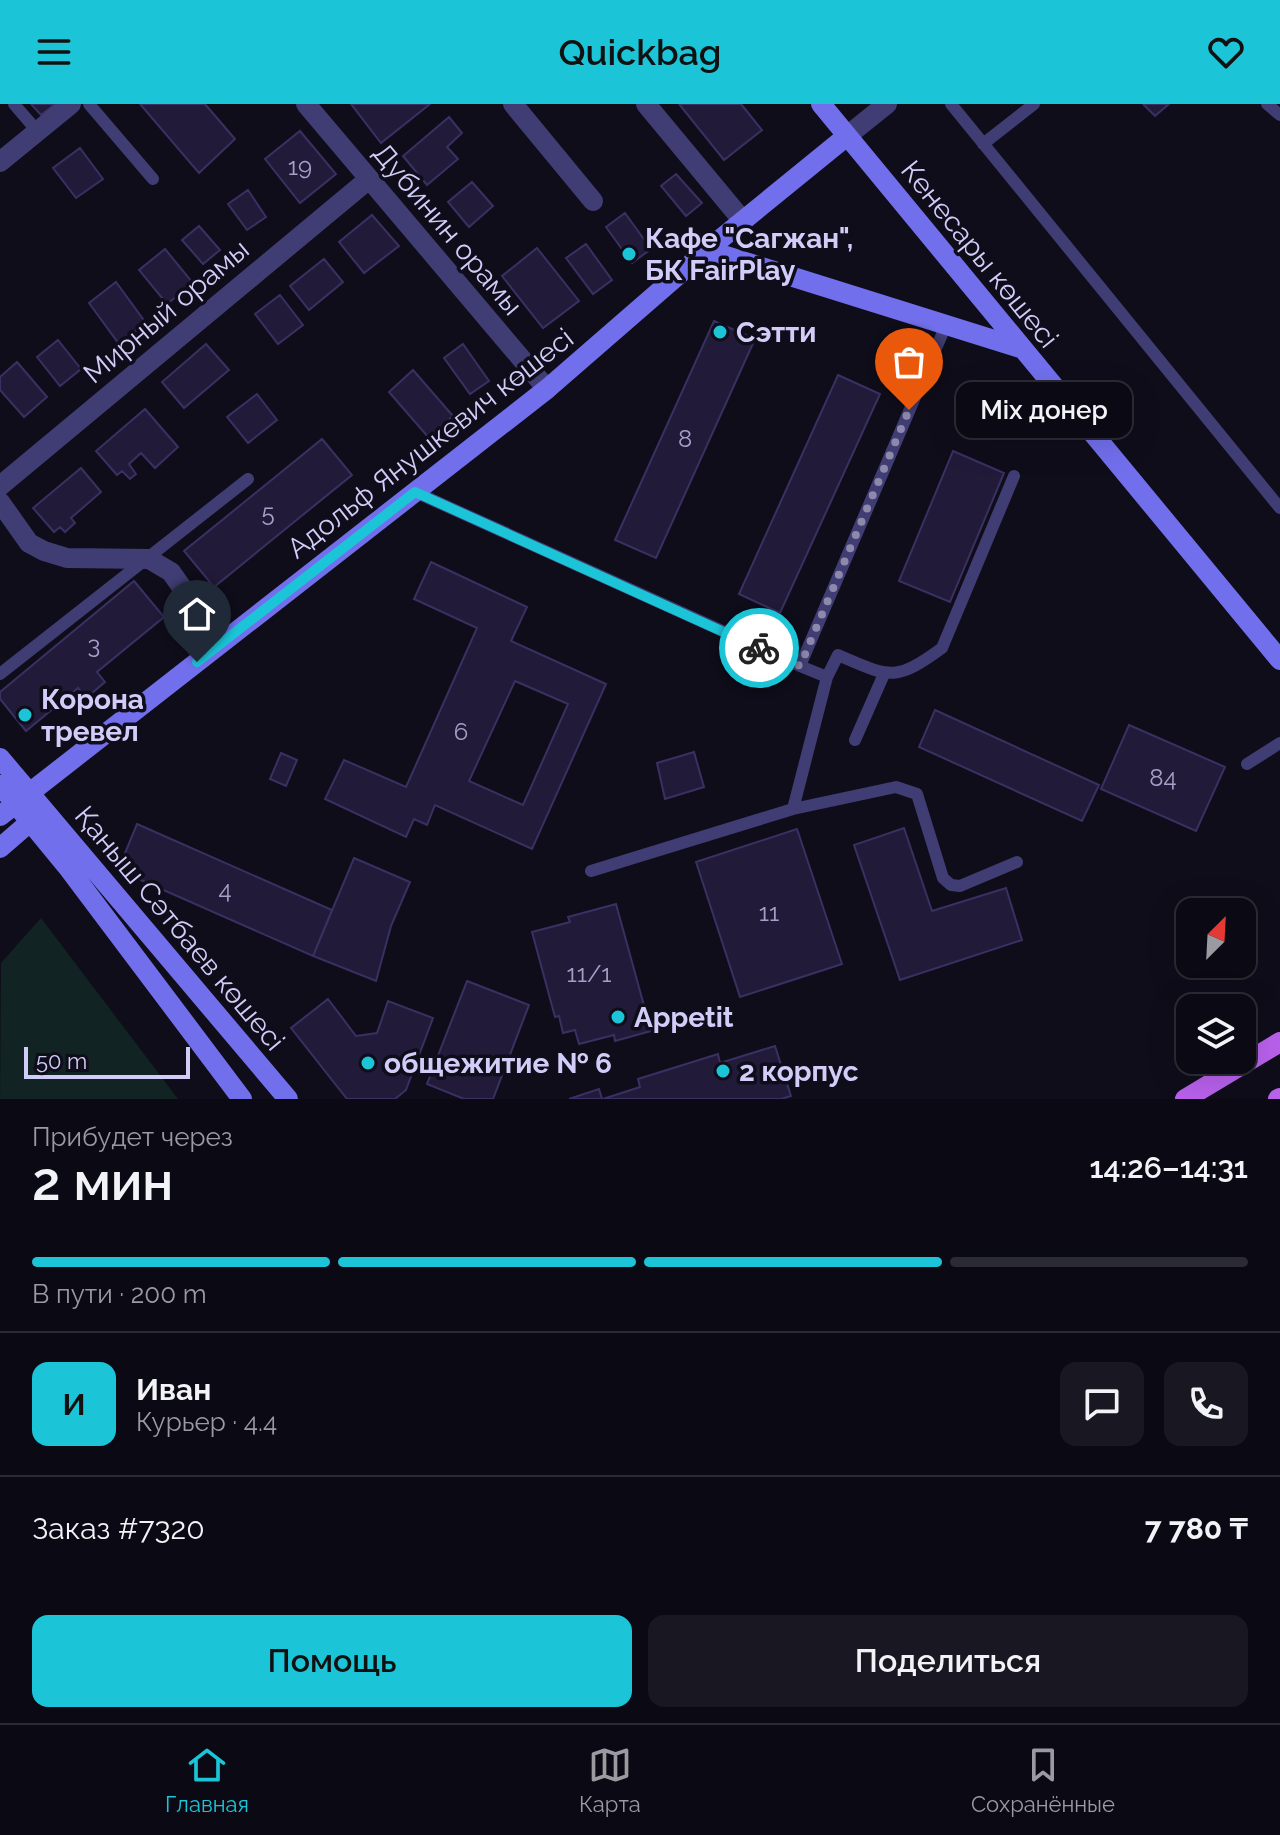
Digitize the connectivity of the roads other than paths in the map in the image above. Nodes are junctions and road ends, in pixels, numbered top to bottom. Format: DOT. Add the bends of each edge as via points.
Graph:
graph roads {
  1 [pos="14,104"];
  2 [pos="71,104"];
  3 [pos="89,104"];
  4 [pos="306,104"];
  5 [pos="513,104"];
  6 [pos="646,104"];
  7 [pos="821,104"];
  8 [pos="887,104"];
  9 [pos="951,104"];
  10 [pos="1034,104"];
  11 [pos="1267,104"];
  12 [pos="1280,115"];
  13 [pos="38,132"];
  14 [pos="847,136"];
  15 [pos="983,144"];
  16 [pos="0,162"];
  17 [pos="153,179"];
  18 [pos="369,179"];
  19 [pos="593,201"];
  20 [pos="743,221"];
  21 [pos="707,250"];
  22 [pos="946,325"];
  23 [pos="1021,349"];
  24 [pos="547,389"];
  25 [pos="1014,476"];
  26 [pos="248,479"];
  27 [pos="0,486"];
  28 [pos="415,492"];
  29 [pos="0,502"];
  30 [pos="1280,508"];
  31 [pos="149,559"];
  32 [pos="221,643"];
  33 [pos="1280,660"];
  34 [pos="800,666"];
  35 [pos="0,674"];
  36 [pos="884,674"];
  37 [pos="827,677"];
  38 [pos="855,740"];
  39 [pos="1280,743"];
  40 [pos="0,758"];
  41 [pos="1247,764"];
  42 [pos="0,785"];
  43 [pos="15,804"];
  44 [pos="793,809"];
  45 [pos="30,822"];
  46 [pos="0,848"];
  47 [pos="1017,862"];
  48 [pos="82,871"];
  49 [pos="591,871"];
  50 [pos="1280,1042"];
  51 [pos="242,1099"];
  52 [pos="288,1099"];
  53 [pos="1185,1099"];
  1 -- 13 [label="lane"];
  2 -- 13 [label="street"];
  3 -- 17 [label="lane"];
  4 -- 18 [label="street, Дубинин орамы"];
  5 -- 19 [label="street"];
  6 -- 20 [label="street"];
  7 -- 14 [label="main road, Кенесары көшесі"];
  8 -- 14 [label="street, Адольф Янушкевич көшесі"];
  9 -- 15 [label="lane"];
  10 -- 15 [label="lane"];
  11 -- 12 [label="lane"];
  13 -- 16 [label="street"];
  14 -- 20 [label="main road, Адольф Янушкевич көшесі"];
  14 -- 23 [label="main road, Кенесары көшесі"];
  15 -- 30 [label="lane"];
  18 -- 24 [label="street, Дубинин орамы"];
  18 -- 27 [label="street, Мирный орамы"];
  20 -- 21 [label="main road, Адольф Янушкевич көшесі"];
  21 -- 22 [label="main road"];
  21 -- 24 [label="main road, Адольф Янушкевич көшесі"];
  22 -- 23 [label="main road"];
  22 -- 34 [label="lane"];
  23 -- 33 [label="main road, Кенесары көшесі"];
  24 -- 28 [label="main road, Адольф Янушкевич көшесі"];
  25 -- 36 [label="lane" via="942,648 901,672"];
  26 -- 31 [label="lane"];
  28 -- 32 [label="main road, Адольф Янушкевич көшесі"];
  28 -- 34 [label="lane"];
  29 -- 31 [label="street" via="29,543 44,551 67,558"];
  31 -- 32 [label="street" via="171,572"];
  31 -- 35 [label="lane"];
  32 -- 43 [label="main road, Адольф Янушкевич көшесі"];
  34 -- 37 [label="lane"];
  36 -- 37 [label="lane" via="838,655"];
  36 -- 38 [label="lane"];
  37 -- 44 [label="lane"];
  39 -- 41 [label="lane"];
  40 -- 43 [label="main road"];
  42 -- 43 [label="main road"];
  43 -- 45 [label="main road, Қаныш Сәтбаев көшесі"];
  43 -- 48 [label="main road, Қаныш Сәтбаев көшесі"];
  44 -- 47 [label="lane" via="906,789 917,794 943,878 951,885"];
  44 -- 49 [label="lane"];
  45 -- 46 [label="main road"];
  45 -- 48 [label="main road, Қаныш Сәтбаев көшесі"];
  48 -- 51 [label="main road, Қаныш Сәтбаев көшесі"];
  48 -- 52 [label="main road, Қаныш Сәтбаев көшесі"];
  50 -- 53 [label="main road"];
}
